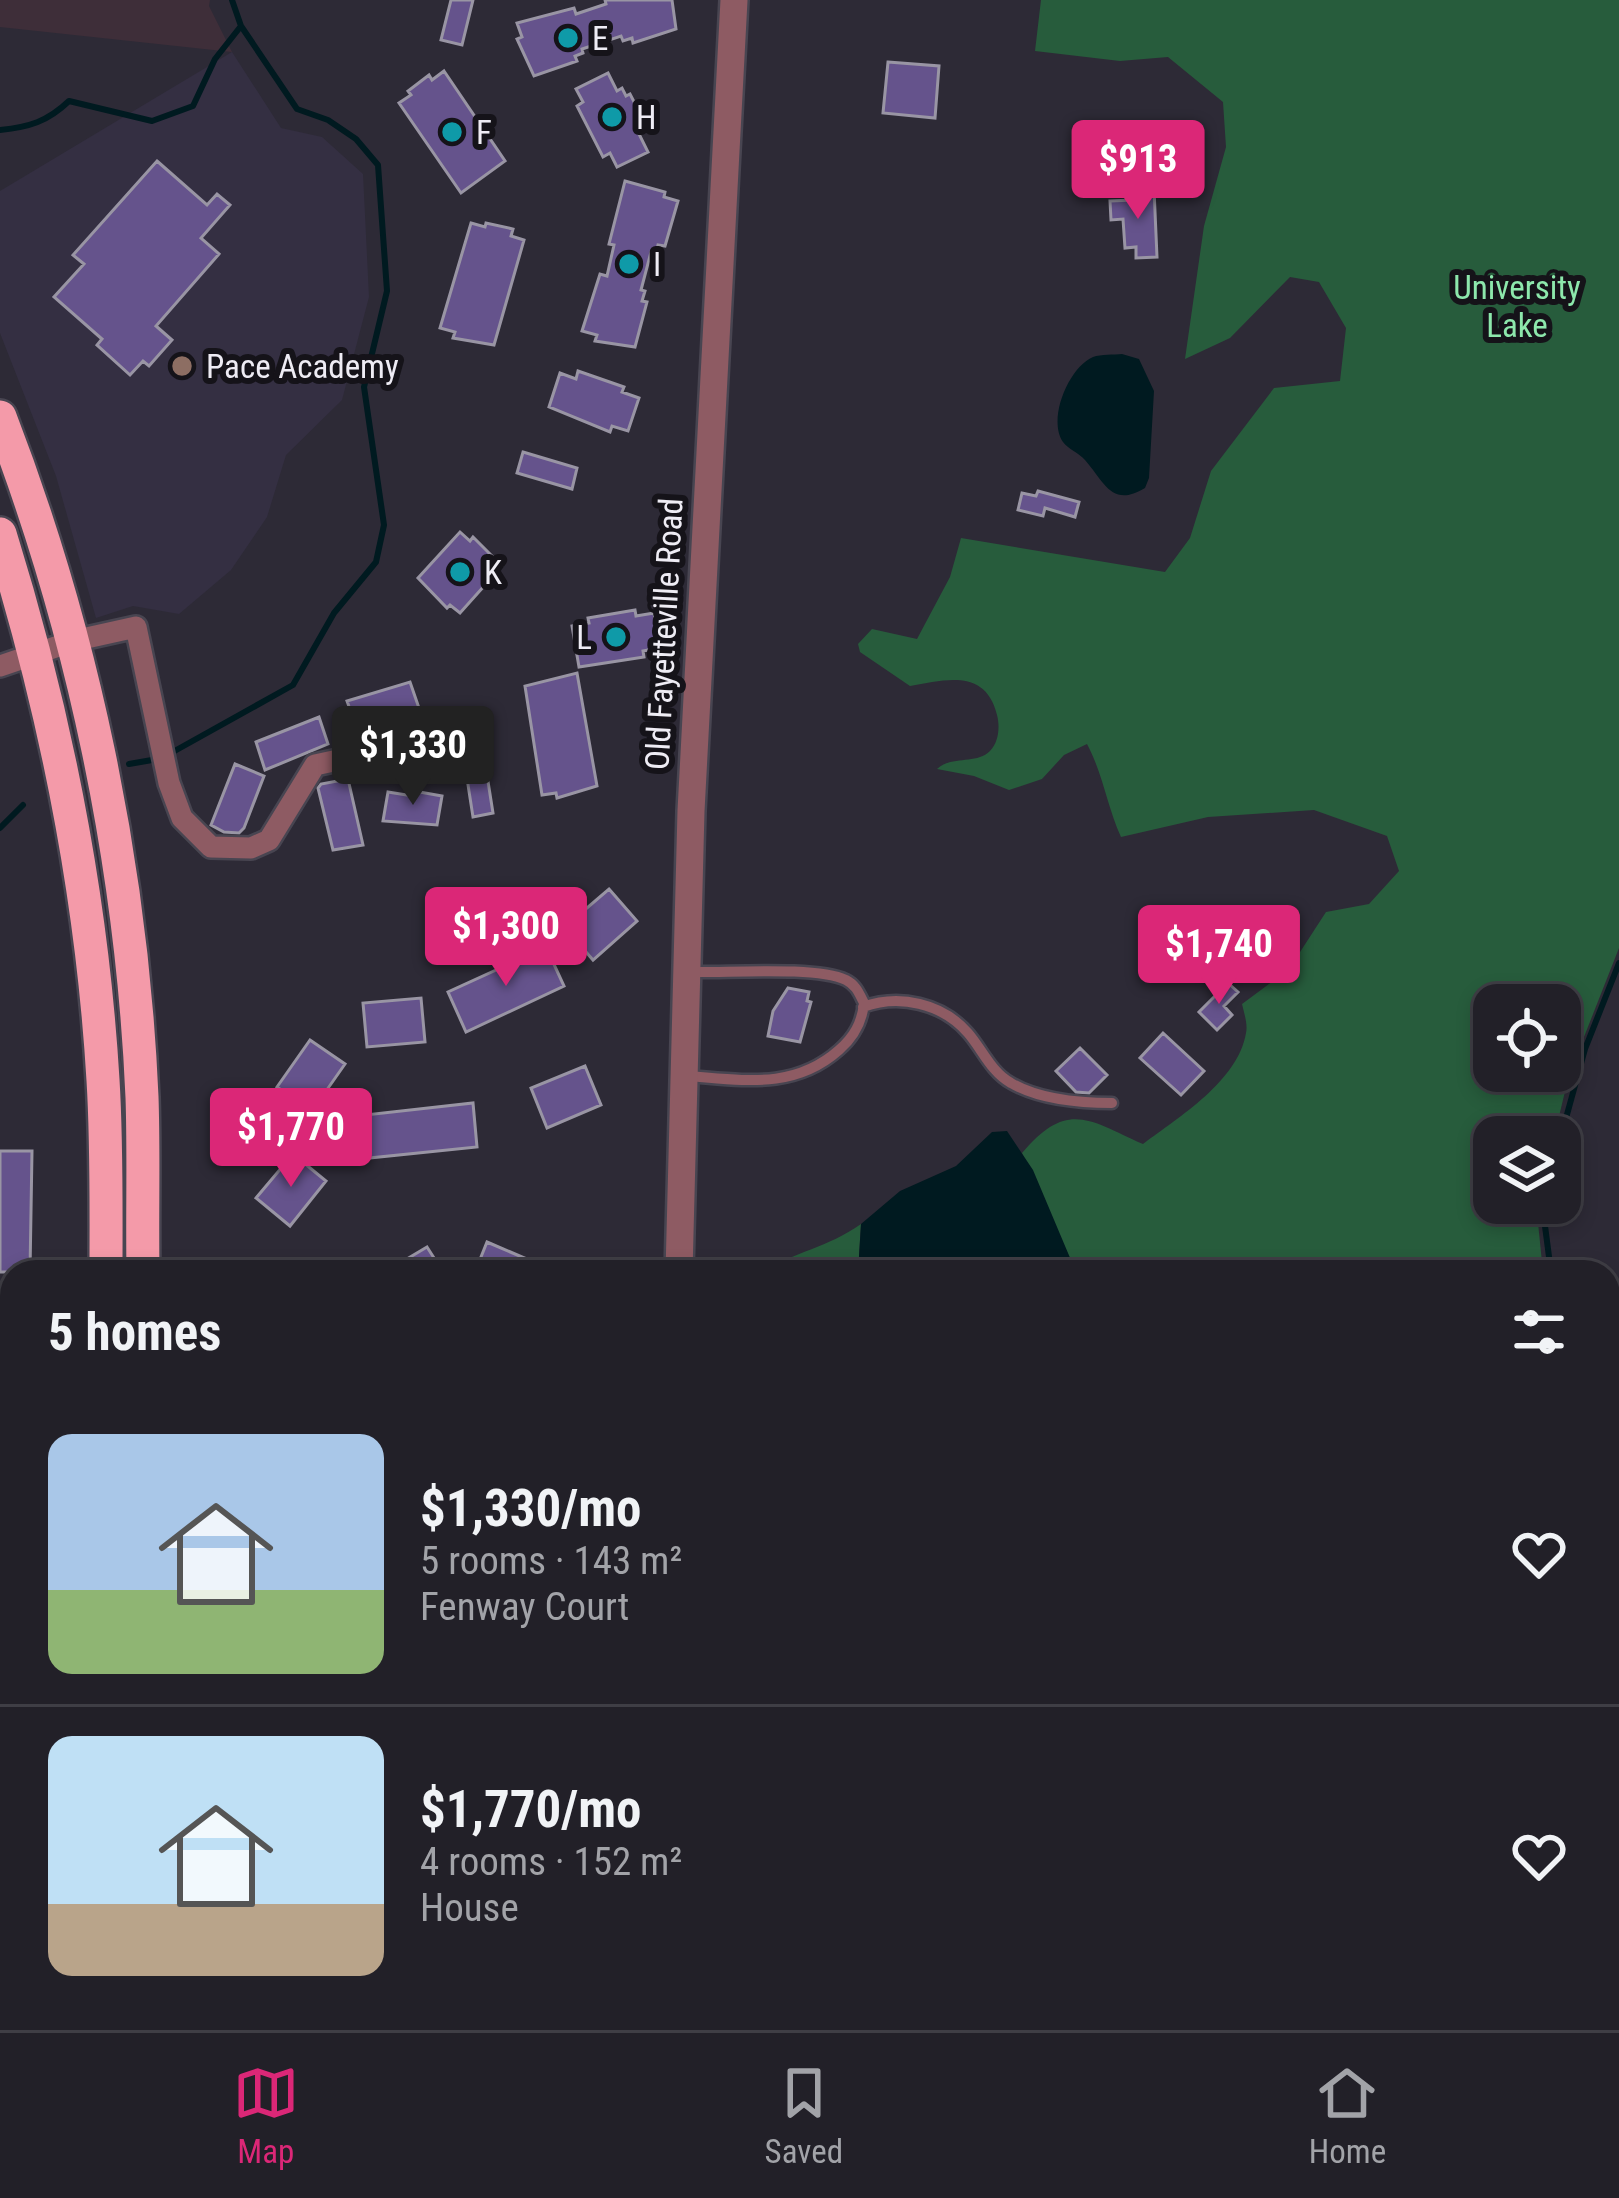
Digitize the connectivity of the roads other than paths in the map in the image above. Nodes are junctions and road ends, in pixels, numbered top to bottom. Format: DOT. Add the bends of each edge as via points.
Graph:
graph roads {
  1 [pos="734,0"];
  2 [pos="0,417"];
  3 [pos="0,535"];
  4 [pos="73,641"];
  5 [pos="34,652"];
  6 [pos="0,666"];
  7 [pos="421,752"];
  8 [pos="687,972"];
  9 [pos="863,1007"];
  10 [pos="684,1075"];
  11 [pos="1112,1102"];
  12 [pos="106,1260"];
  13 [pos="143,1260"];
  14 [pos="679,1260"];
  1 -- 8 [label="street, Old Fayetteville Road"];
  2 -- 4 [label="highway"];
  3 -- 5 [label="highway"];
  4 -- 5 [label="street"];
  4 -- 7 [label="street" via="136,627 169,783 182,818 211,848 269,840 315,765"];
  4 -- 13 [label="highway" via="134,989"];
  5 -- 6 [label="street"];
  5 -- 12 [label="highway" via="94,972"];
  8 -- 9 [label="lane" via="817,973 855,987"];
  8 -- 10 [label="street, Old Fayetteville Road"];
  9 -- 10 [label="lane" via="843,1047 804,1074 759,1081"];
  9 -- 11 [label="lane" via="896,1000 931,1008 967,1032 1007,1081 1052,1098"];
  10 -- 14 [label="street, Old Fayetteville Road"];
}
